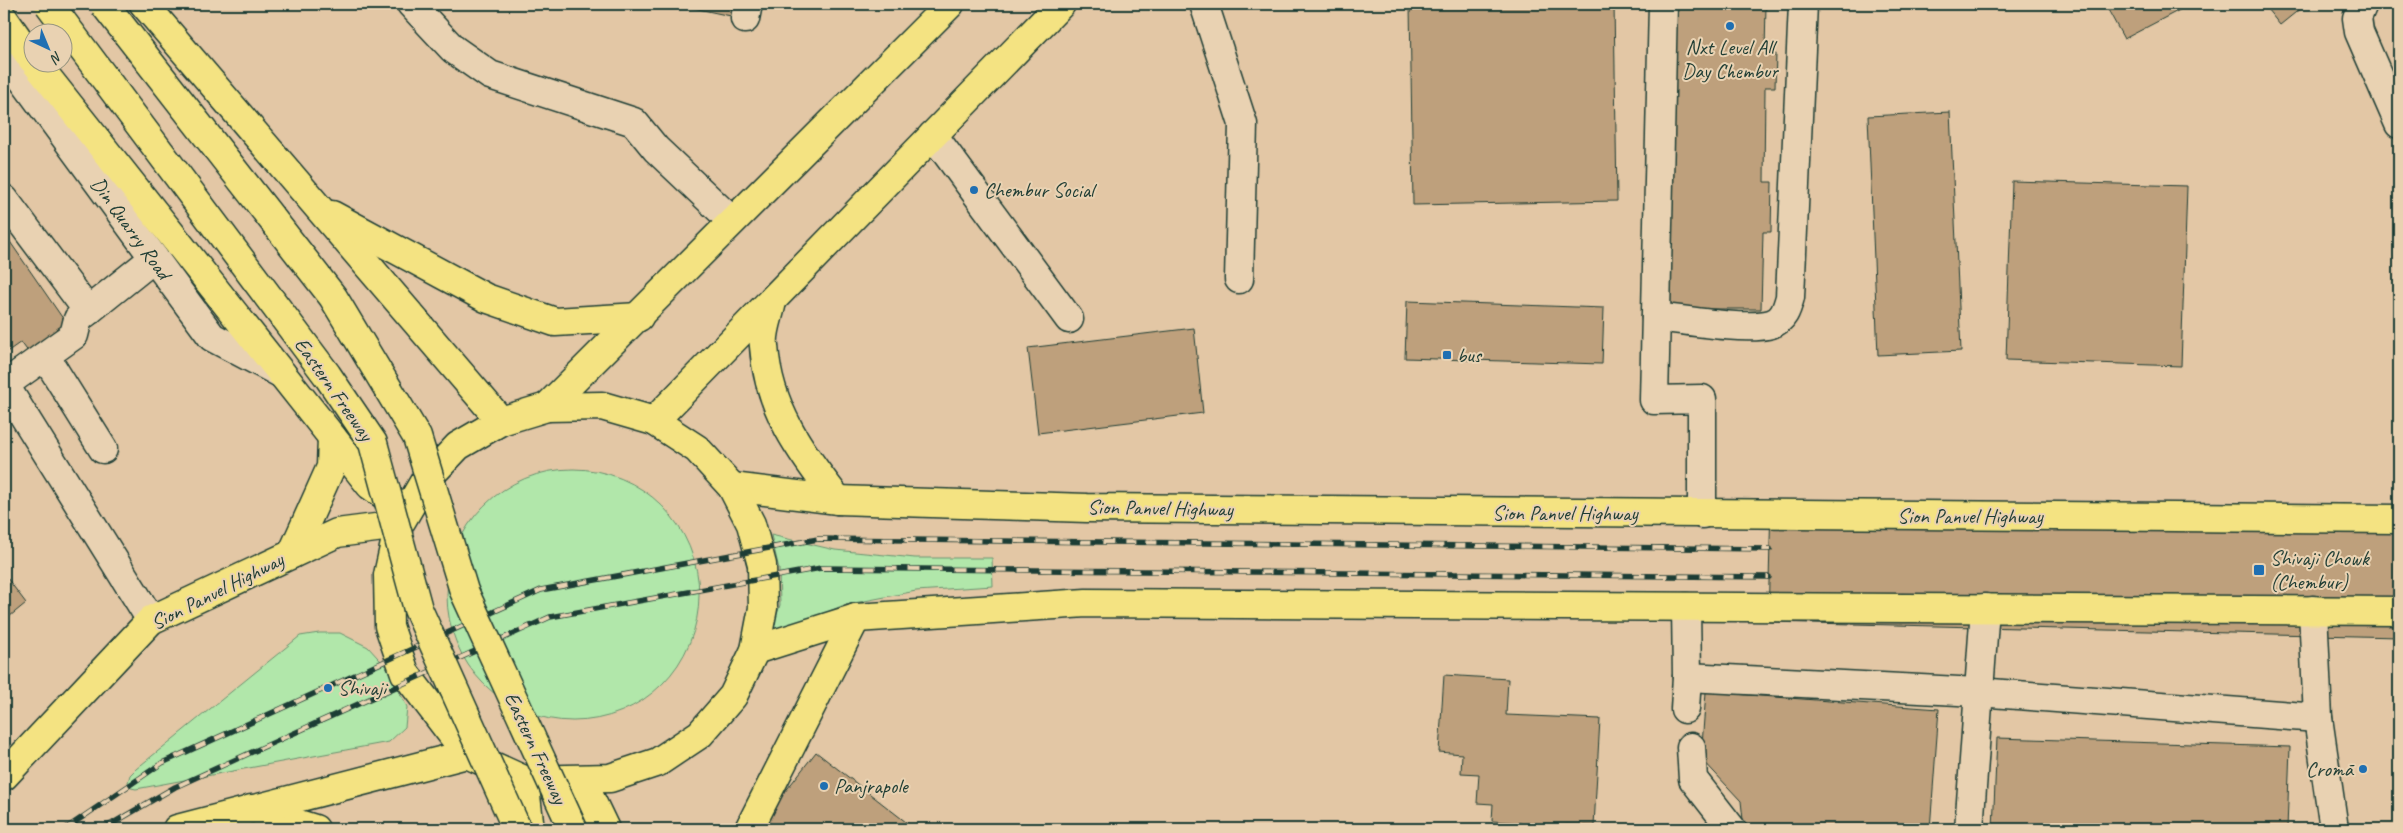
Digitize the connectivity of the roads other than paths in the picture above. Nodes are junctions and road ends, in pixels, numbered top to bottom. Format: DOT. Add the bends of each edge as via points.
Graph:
graph roads {
  1 [pos="48,4"];
  2 [pos="104,4"];
  3 [pos="144,4"];
  4 [pos="412,4"];
  5 [pos="950,4"];
  6 [pos="1061,4"];
  7 [pos="1204,4"];
  8 [pos="1663,4"];
  9 [pos="1803,4"];
  10 [pos="2362,4"];
  11 [pos="4,20"];
  12 [pos="22,45"];
  13 [pos="4,54"];
  14 [pos="43,72"];
  15 [pos="2399,124"];
  16 [pos="933,135"];
  17 [pos="4,199"];
  18 [pos="318,207"];
  19 [pos="732,221"];
  20 [pos="154,258"];
  21 [pos="1239,279"];
  22 [pos="772,301"];
  23 [pos="88,311"];
  24 [pos="639,317"];
  25 [pos="1656,317"];
  26 [pos="1069,319"];
  27 [pos="45,356"];
  28 [pos="282,374"];
  29 [pos="4,384"];
  30 [pos="547,407"];
  31 [pos="500,421"];
  32 [pos="654,422"];
  33 [pos="332,437"];
  34 [pos="103,449"];
  35 [pos="732,487"];
  36 [pos="838,500"];
  37 [pos="1702,514"];
  38 [pos="403,518"];
  39 [pos="2399,518"];
  40 [pos="292,554"];
  41 [pos="1686,607"];
  42 [pos="1985,608"];
  43 [pos="2313,610"];
  44 [pos="2399,610"];
  45 [pos="856,618"];
  46 [pos="150,620"];
  47 [pos="755,650"];
  48 [pos="1686,678"];
  49 [pos="1978,692"];
  50 [pos="1685,709"];
  51 [pos="2318,718"];
  52 [pos="1691,746"];
  53 [pos="467,754"];
  54 [pos="4,776"];
  55 [pos="524,780"];
  56 [pos="582,781"];
  57 [pos="252,809"];
  58 [pos="177,829"];
  59 [pos="315,829"];
  60 [pos="517,829"];
  61 [pos="530,829"];
  62 [pos="573,829"];
  63 [pos="605,829"];
  64 [pos="750,829"];
  65 [pos="1732,829"];
  66 [pos="1969,829"];
  67 [pos="2334,829"];
  1 -- 60 [label="main road, Eastern Freeway, bridge" via="327,375 373,443 418,609"];
  2 -- 62 [label="main road, Eastern Freeway, bridge" via="332,296 416,437 464,590"];
  3 -- 18 [label="main road"];
  4 -- 19 [label="street" via="453,49 490,75 634,122 656,149"];
  5 -- 19 [label="main road"];
  6 -- 16 [label="main road"];
  7 -- 21 [label="street" via="1243,124"];
  8 -- 25 [label="street"];
  9 -- 25 [label="street" via="1790,297 1786,312 1772,324 1748,326"];
  10 -- 15 [label="street" via="2357,18 2358,32"];
  11 -- 12 [label="main road"];
  13 -- 20 [label="street, Din Quarry Road"];
  14 -- 28 [label="main road"];
  16 -- 22 [label="main road"];
  16 -- 26 [label="street"];
  17 -- 23 [label="street"];
  18 -- 24 [label="main road" via="486,298 555,322"];
  18 -- 31 [label="main road"];
  19 -- 24 [label="main road"];
  20 -- 23 [label="street"];
  20 -- 28 [label="street, Din Quarry Road" via="212,337"];
  22 -- 32 [label="main road"];
  22 -- 36 [label="main road" via="763,345 775,404 803,455"];
  23 -- 27 [label="street" via="78,319 74,335"];
  24 -- 30 [label="main road"];
  25 -- 37 [label="street" via="1654,400 1702,399"];
  27 -- 29 [label="street"];
  27 -- 34 [label="street"];
  28 -- 33 [label="main road"];
  29 -- 46 [label="street"];
  30 -- 31 [label="main road"];
  30 -- 32 [label="main road" via="602,406"];
  31 -- 38 [label="main road" via="458,446 424,482"];
  32 -- 35 [label="main road" via="697,449"];
  33 -- 38 [label="main road" via="370,485"];
  33 -- 40 [label="main road" via="331,467"];
  35 -- 36 [label="main road, Sion Panvel Highway"];
  35 -- 47 [label="main road" via="751,524 762,566 763,608"];
  36 -- 37 [label="main road, Sion Panvel Highway" via="1087,508"];
  37 -- 39 [label="main road, Sion Panvel Highway"];
  38 -- 40 [label="main road, Sion Panvel Highway" via="337,533"];
  38 -- 53 [label="main road" via="388,575 389,626 405,674"];
  40 -- 46 [label="main road, Sion Panvel Highway"];
  41 -- 42 [label="main road"];
  41 -- 45 [label="main road" via="1086,602"];
  41 -- 48 [label="street"];
  42 -- 43 [label="main road"];
  42 -- 49 [label="street"];
  43 -- 44 [label="main road"];
  43 -- 51 [label="street"];
  45 -- 47 [label="main road"];
  45 -- 64 [label="main road"];
  46 -- 54 [label="main road, Sion Panvel Highway"];
  47 -- 56 [label="main road" via="733,696 700,734 658,762 610,778"];
  48 -- 49 [label="street"];
  48 -- 50 [label="street"];
  49 -- 51 [label="street"];
  49 -- 66 [label="street"];
  51 -- 67 [label="street"];
  52 -- 65 [label="street" via="1693,779"];
  53 -- 55 [label="main road"];
  53 -- 57 [label="main road"];
  55 -- 56 [label="main road"];
  55 -- 61 [label="main road"];
  56 -- 63 [label="main road"];
  57 -- 58 [label="main road"];
  57 -- 59 [label="main road"];
}
